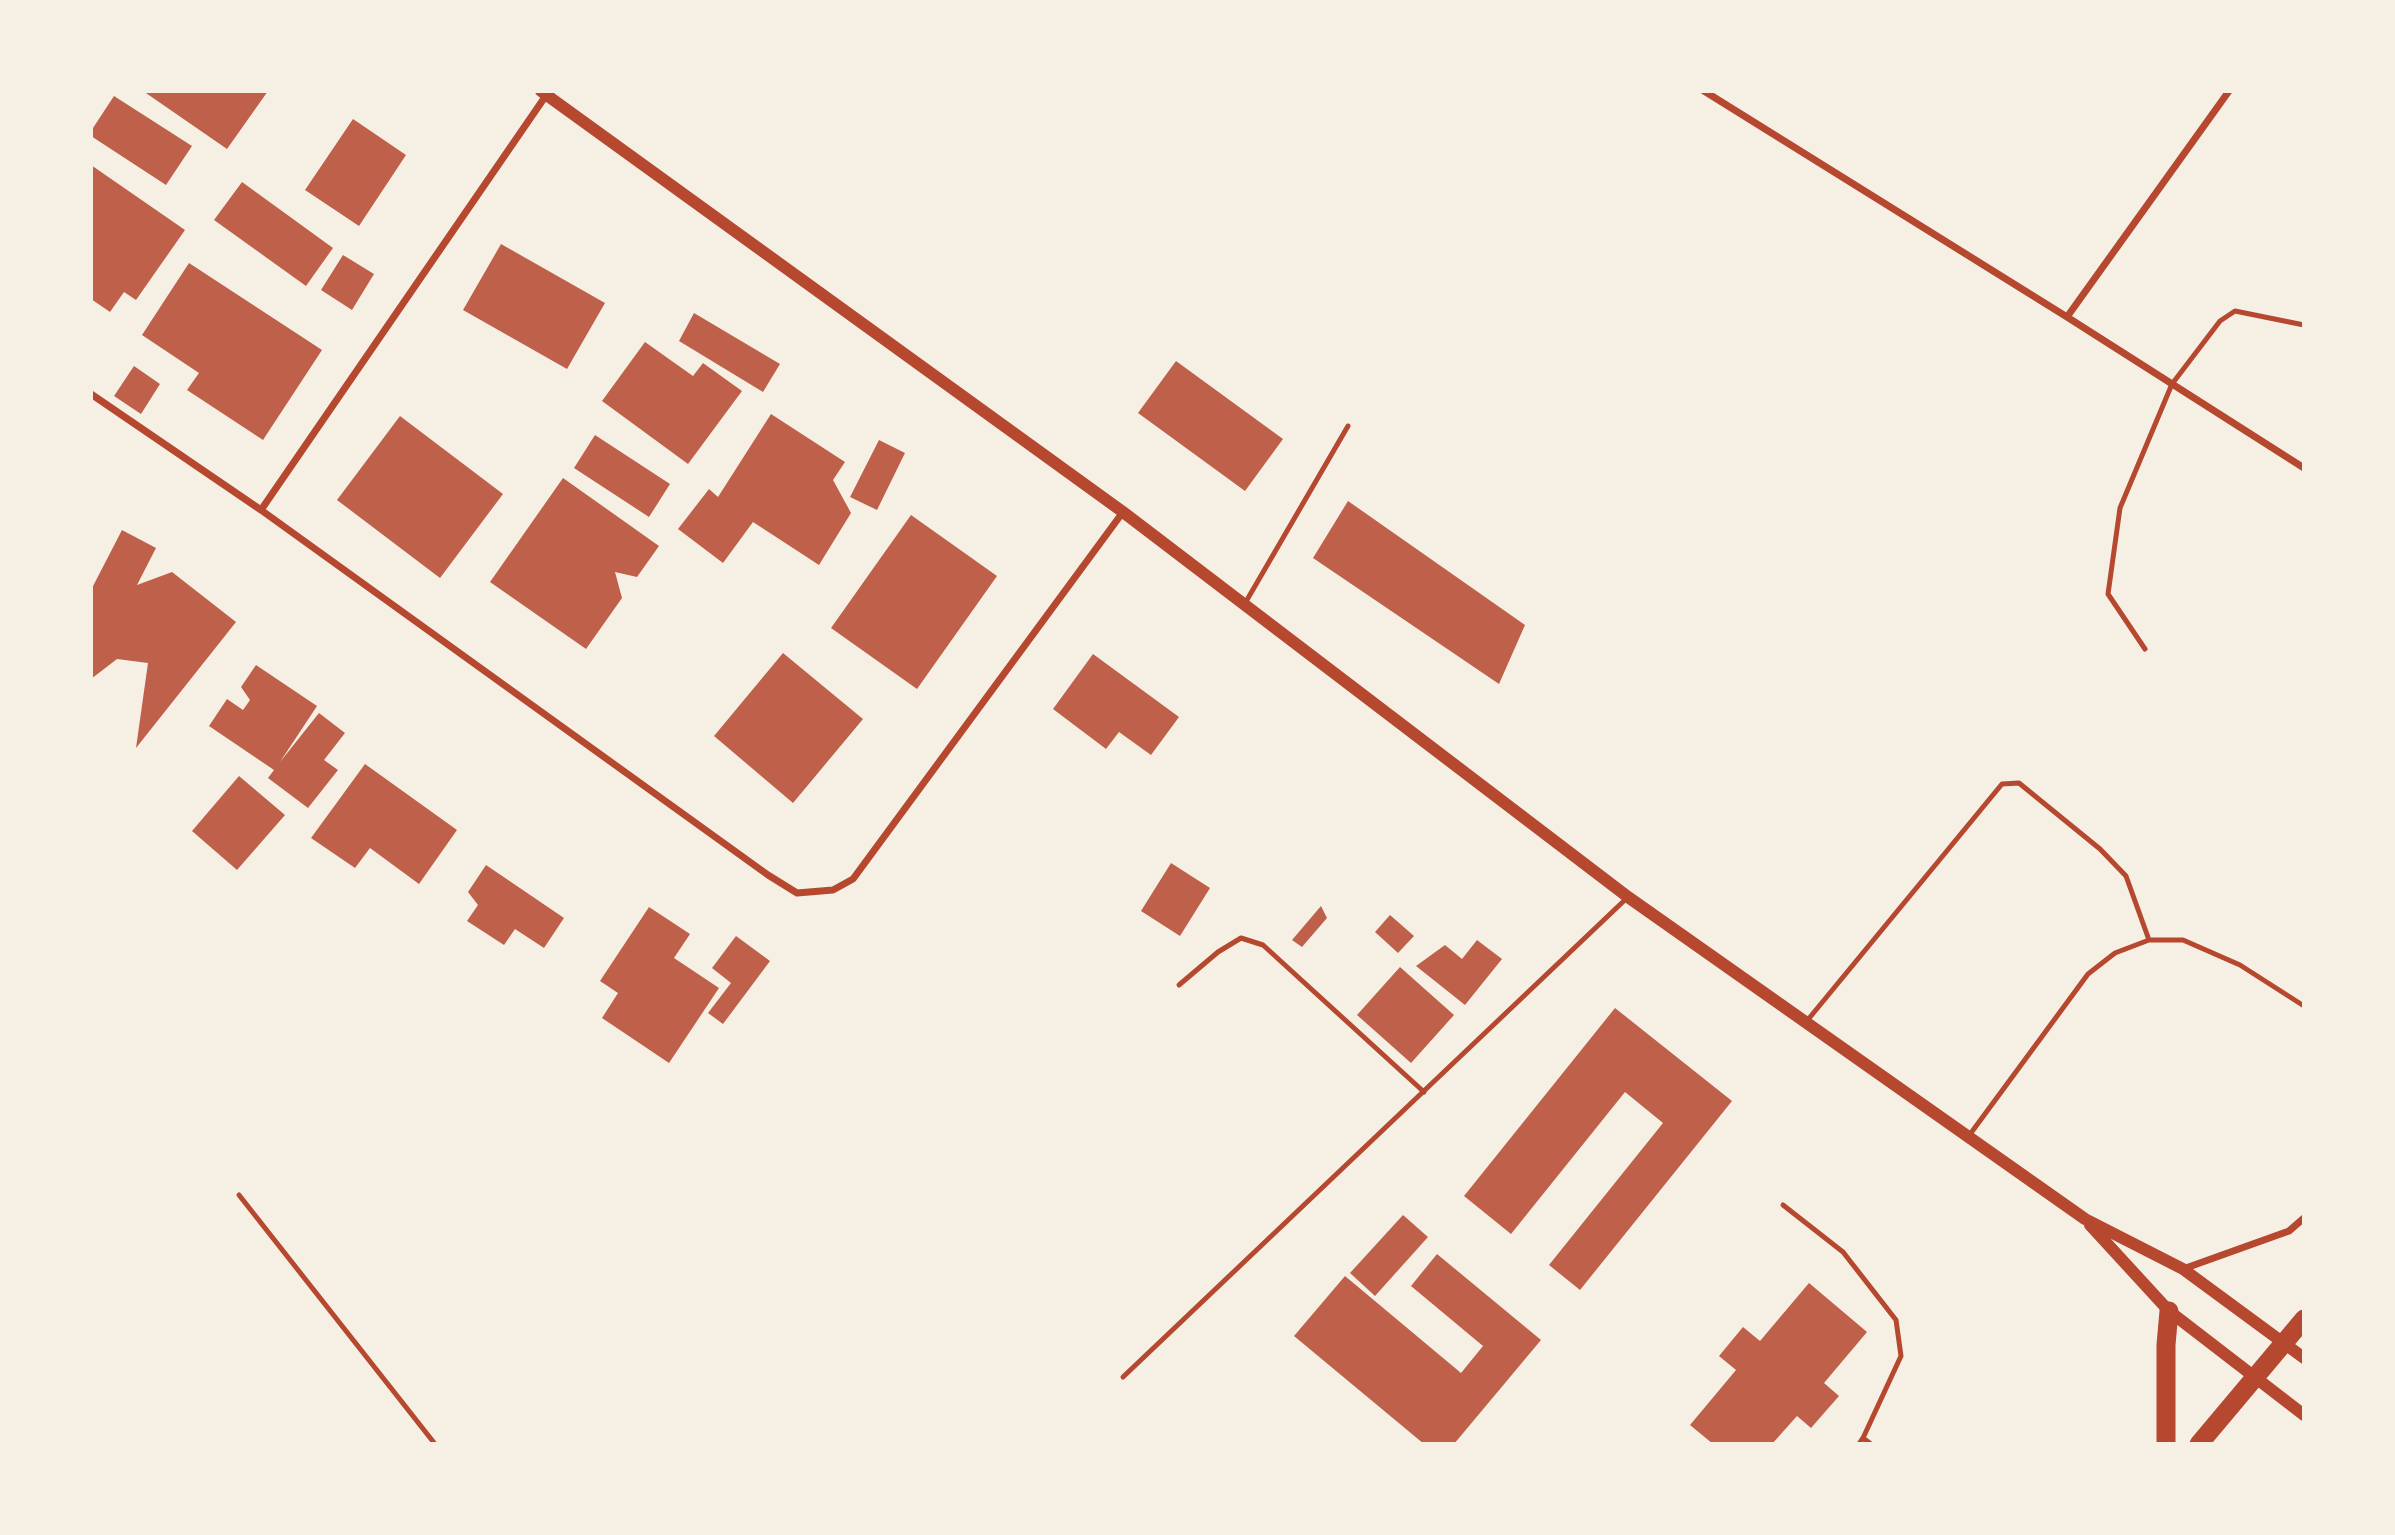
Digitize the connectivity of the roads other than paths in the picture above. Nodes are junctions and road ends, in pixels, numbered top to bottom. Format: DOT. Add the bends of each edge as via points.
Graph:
graph roads {
  1 [pos="1704,91"];
  2 [pos="2229,91"];
  3 [pos="544,93"];
  4 [pos="2067,317"];
  5 [pos="2304,326"];
  6 [pos="2172,384"];
  7 [pos="91,394"];
  8 [pos="1348,426"];
  9 [pos="2304,468"];
  10 [pos="261,510"];
  11 [pos="1123,512"];
  12 [pos="1244,605"];
  13 [pos="2146,649"];
  14 [pos="1628,897"];
  15 [pos="2149,940"];
  16 [pos="1179,985"];
  17 [pos="2304,1006"];
  18 [pos="1806,1023"];
  19 [pos="1424,1092"];
  20 [pos="1968,1137"];
  21 [pos="239,1195"];
  22 [pos="1783,1205"];
  23 [pos="2304,1218"];
  24 [pos="2085,1219"];
  25 [pos="2183,1269"];
  26 [pos="2169,1311"];
  27 [pos="2304,1319"];
  28 [pos="2283,1343"];
  29 [pos="2304,1358"];
  30 [pos="1123,1377"];
  31 [pos="2255,1379"];
  32 [pos="2304,1415"];
  33 [pos="1861,1441"];
  34 [pos="435,1444"];
  35 [pos="1871,1444"];
  36 [pos="2166,1444"];
  37 [pos="2199,1444"];
  1 -- 4 [label="street"];
  2 -- 4 [label="street"];
  3 -- 10 [label="street"];
  3 -- 11 [label="street"];
  4 -- 6 [label="street"];
  5 -- 6 [label="lane" via="2235,311 2220,321"];
  6 -- 9 [label="street"];
  6 -- 13 [label="lane" via="2120,508 2108,594"];
  7 -- 10 [label="street"];
  8 -- 12 [label="lane"];
  10 -- 11 [label="street" via="797,892 833,890 853,878"];
  11 -- 12 [label="street"];
  12 -- 14 [label="street"];
  14 -- 18 [label="street"];
  14 -- 19 [label="lane"];
  15 -- 17 [label="lane" via="2183,940 2240,965"];
  15 -- 18 [label="lane" via="2126,876 2019,783 2002,784"];
  15 -- 20 [label="lane" via="2115,953 2088,974"];
  16 -- 19 [label="lane" via="1241,938 1263,944"];
  18 -- 20 [label="street"];
  19 -- 30 [label="lane"];
  20 -- 24 [label="street"];
  21 -- 34 [label="lane"];
  22 -- 33 [label="lane" via="1843,1252 1896,1320 1901,1356"];
  23 -- 25 [label="street" via="2289,1231"];
  24 -- 25 [label="street"];
  24 -- 26 [label="street"];
  25 -- 28 [label="street"];
  26 -- 31 [label="street"];
  26 -- 36 [label="highway"];
  27 -- 28 [label="highway"];
  28 -- 29 [label="street"];
  28 -- 31 [label="highway"];
  31 -- 32 [label="street"];
  31 -- 37 [label="highway"];
  33 -- 35 [label="lane"];
}
